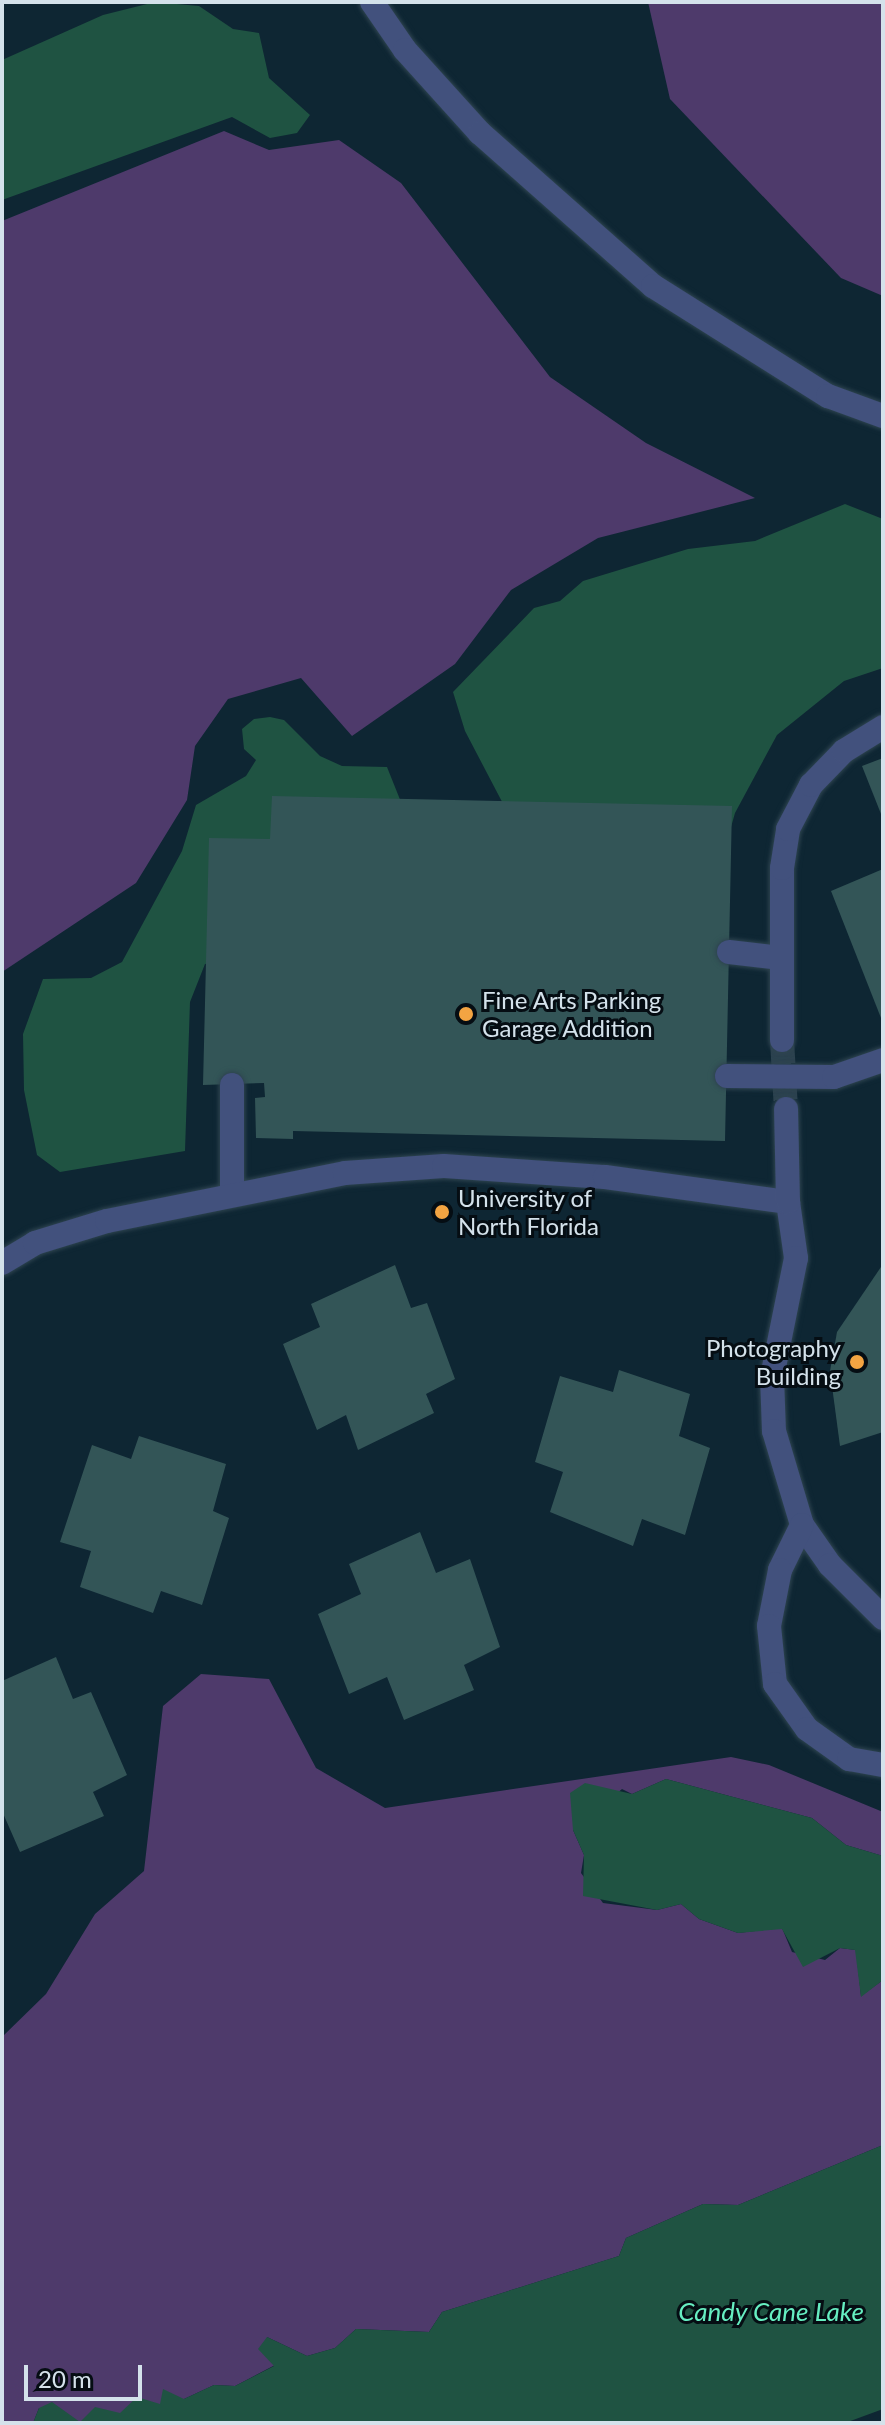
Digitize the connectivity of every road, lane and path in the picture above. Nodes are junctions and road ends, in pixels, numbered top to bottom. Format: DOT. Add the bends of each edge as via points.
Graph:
graph roads {
  1 [pos="372,2"];
  2 [pos="883,416"];
  3 [pos="883,727"];
  4 [pos="729,952"];
  5 [pos="781,958"];
  6 [pos="782,1040"];
  7 [pos="883,1060"];
  8 [pos="727,1076"];
  9 [pos="232,1085"];
  10 [pos="786,1109"];
  11 [pos="232,1191"];
  12 [pos="788,1202"];
  13 [pos="2,1263"];
  14 [pos="802,1525"];
  15 [pos="883,1618"];
  16 [pos="883,1765"];
  1 -- 2 [label="street" via="405,50 480,133 653,286 828,396"];
  3 -- 5 [label="street" via="844,751 800,803 782,868"];
  4 -- 5 [label="street"];
  5 -- 6 [label="street"];
  7 -- 8 [label="street, bridge" via="834,1077"];
  9 -- 11 [label="street"];
  10 -- 12 [label="street"];
  11 -- 12 [label="street" via="345,1173 444,1166 605,1177"];
  11 -- 13 [label="street" via="78,1230"];
  12 -- 14 [label="street" via="796,1258 793,1296 772,1377 774,1431"];
  14 -- 15 [label="street" via="830,1565"];
  14 -- 16 [label="street" via="780,1570 769,1626 775,1684 807,1729 849,1759"];
}
